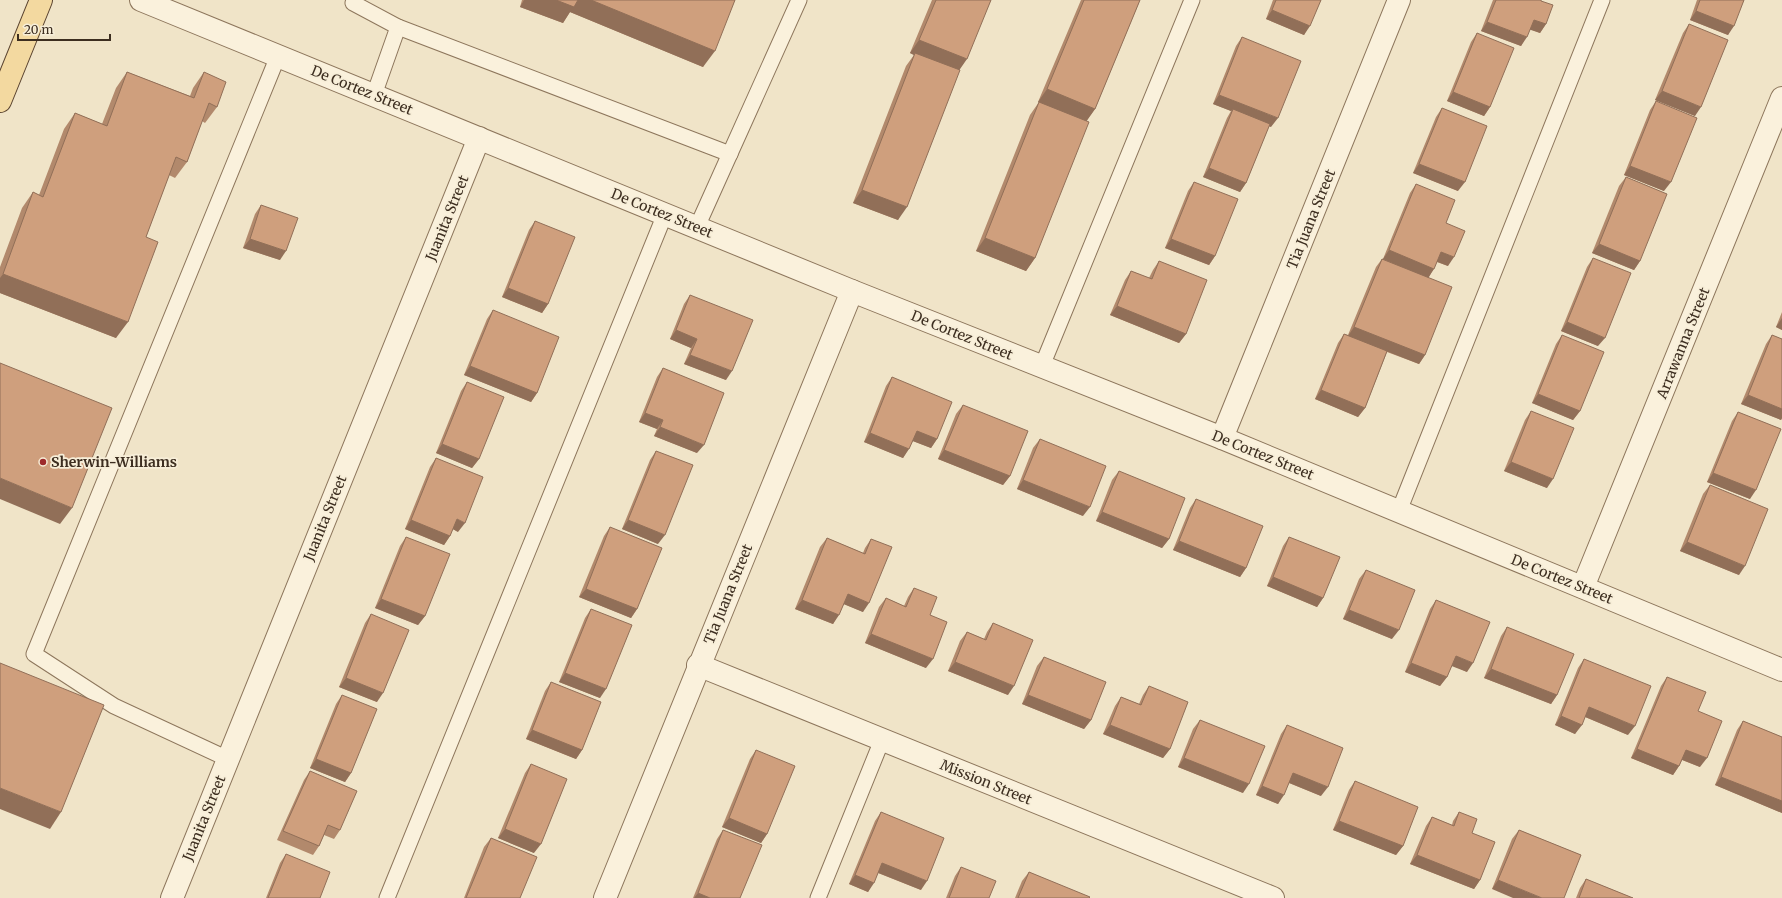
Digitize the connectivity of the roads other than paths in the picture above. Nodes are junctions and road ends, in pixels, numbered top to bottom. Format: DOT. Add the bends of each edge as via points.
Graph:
graph roads {
  1 [pos="39,0"];
  2 [pos="141,0"];
  3 [pos="355,0"];
  4 [pos="799,0"];
  5 [pos="1192,0"];
  6 [pos="1399,0"];
  7 [pos="1602,0"];
  8 [pos="398,27"];
  9 [pos="278,56"];
  10 [pos="374,95"];
  11 [pos="1782,98"];
  12 [pos="0,101"];
  13 [pos="480,138"];
  14 [pos="730,154"];
  15 [pos="665,214"];
  16 [pos="697,227"];
  17 [pos="852,291"];
  18 [pos="1042,366"];
  19 [pos="1222,438"];
  20 [pos="1399,511"];
  21 [pos="1583,587"];
  22 [pos="698,665"];
  23 [pos="1782,670"];
  24 [pos="882,740"];
  25 [pos="228,759"];
  26 [pos="172,898"];
  27 [pos="387,898"];
  28 [pos="605,898"];
  29 [pos="818,898"];
  30 [pos="1273,898"];
  1 -- 12 [label="main road"];
  2 -- 9 [label="street, De Cortez Street"];
  3 -- 8 [label="lane" via="353,3"];
  4 -- 14 [label="lane"];
  5 -- 18 [label="lane"];
  6 -- 19 [label="street, Tia Juana Street"];
  7 -- 20 [label="lane"];
  8 -- 10 [label="lane"];
  8 -- 14 [label="lane"];
  9 -- 10 [label="street, De Cortez Street"];
  9 -- 25 [label="lane" via="34,654 114,706"];
  10 -- 13 [label="street, De Cortez Street"];
  11 -- 21 [label="street, Arrawanna Street"];
  13 -- 15 [label="street, De Cortez Street"];
  13 -- 25 [label="street, Juanita Street"];
  14 -- 16 [label="lane"];
  15 -- 16 [label="street, De Cortez Street"];
  15 -- 27 [label="lane"];
  16 -- 17 [label="street, De Cortez Street"];
  17 -- 18 [label="street, De Cortez Street"];
  17 -- 22 [label="street, Tia Juana Street"];
  18 -- 19 [label="street, De Cortez Street"];
  19 -- 20 [label="street, De Cortez Street"];
  20 -- 21 [label="street, De Cortez Street"];
  21 -- 23 [label="street, De Cortez Street"];
  22 -- 24 [label="street, Mission Street"];
  22 -- 28 [label="street, Tia Juana Street"];
  24 -- 29 [label="lane"];
  24 -- 30 [label="street, Mission Street"];
  25 -- 26 [label="street, Juanita Street"];
}
